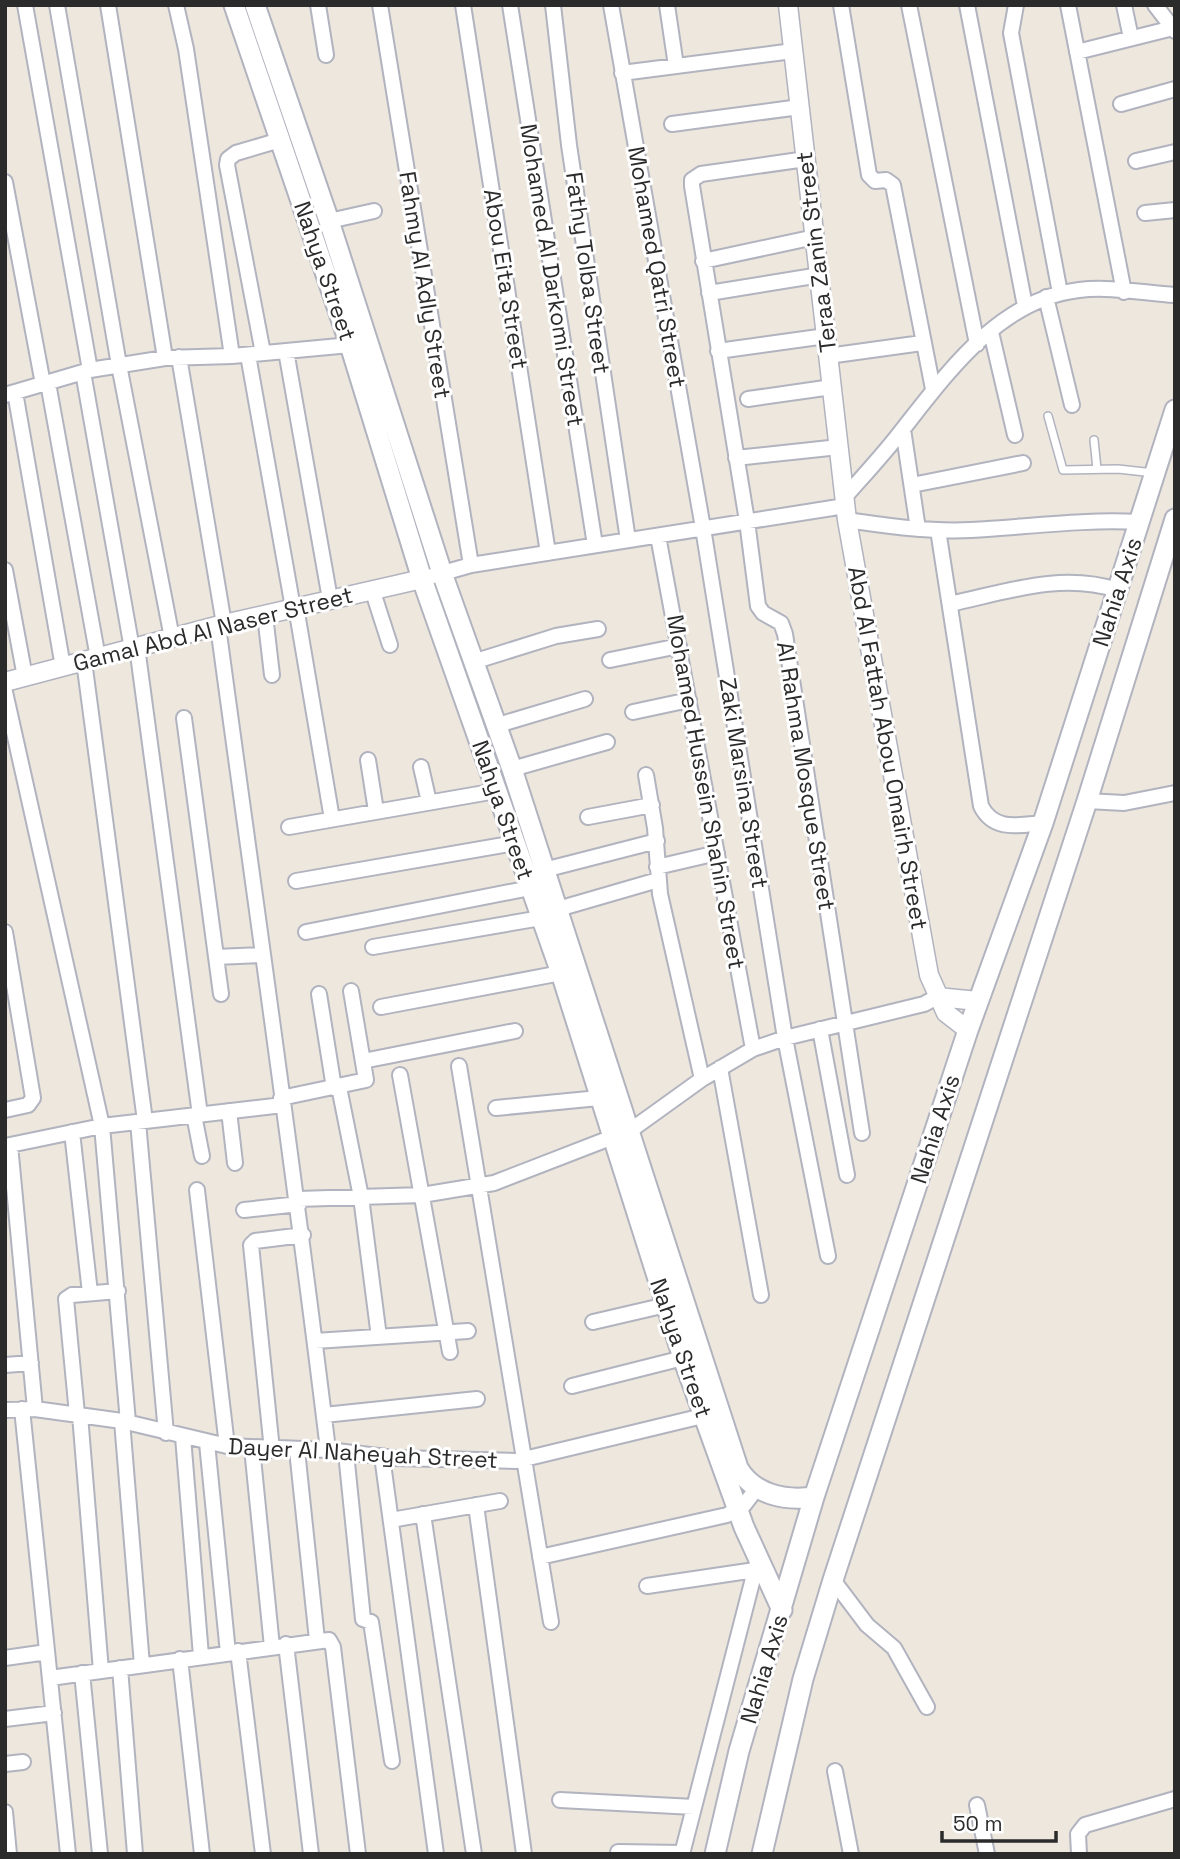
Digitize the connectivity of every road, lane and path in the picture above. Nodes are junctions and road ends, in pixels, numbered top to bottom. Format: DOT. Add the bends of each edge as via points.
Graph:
graph roads {
  1 [pos="25,5"];
  2 [pos="57,5"];
  3 [pos="108,5"];
  4 [pos="176,5"];
  5 [pos="234,5"];
  6 [pos="255,5"];
  7 [pos="318,5"];
  8 [pos="380,5"];
  9 [pos="463,5"];
  10 [pos="510,5"];
  11 [pos="553,5"];
  12 [pos="611,5"];
  13 [pos="667,5"];
  14 [pos="788,5"];
  15 [pos="841,5"];
  16 [pos="909,5"];
  17 [pos="967,5"];
  18 [pos="1016,5"];
  19 [pos="1068,5"];
  20 [pos="1124,5"];
  21 [pos="1155,5"];
  22 [pos="1174,29"];
  23 [pos="1131,38"];
  24 [pos="793,51"];
  25 [pos="1077,52"];
  26 [pos="326,55"];
  27 [pos="676,66"];
  28 [pos="622,72"];
  29 [pos="1175,89"];
  30 [pos="1121,104"];
  31 [pos="800,107"];
  32 [pos="672,124"];
  33 [pos="280,141"];
  34 [pos="1175,152"];
  35 [pos="806,159"];
  36 [pos="1136,161"];
  37 [pos="5,182"];
  38 [pos="1175,210"];
  39 [pos="374,211"];
  40 [pos="1145,213"];
  41 [pos="329,221"];
  42 [pos="815,237"];
  43 [pos="703,261"];
  44 [pos="820,275"];
  45 [pos="1124,292"];
  46 [pos="709,293"];
  47 [pos="1053,295"];
  48 [pos="1175,295"];
  49 [pos="1025,306"];
  50 [pos="991,332"];
  51 [pos="826,336"];
  52 [pos="922,343"];
  53 [pos="977,344"];
  54 [pos="350,345"];
  55 [pos="286,351"];
  56 [pos="718,351"];
  57 [pos="255,354"];
  58 [pos="232,356"];
  59 [pos="828,356"];
  60 [pos="172,357"];
  61 [pos="120,365"];
  62 [pos="87,371"];
  63 [pos="45,383"];
  64 [pos="832,387"];
  65 [pos="933,389"];
  66 [pos="10,394"];
  67 [pos="748,399"];
  68 [pos="1072,405"];
  69 [pos="1175,410"];
  70 [pos="1048,416"];
  71 [pos="903,429"];
  72 [pos="1015,435"];
  73 [pos="1094,440"];
  74 [pos="839,447"];
  75 [pos="736,458"];
  76 [pos="1023,463"];
  77 [pos="1097,469"];
  78 [pos="1154,473"];
  79 [pos="912,485"];
  80 [pos="846,508"];
  81 [pos="1175,519"];
  82 [pos="747,521"];
  83 [pos="1139,522"];
  84 [pos="703,528"];
  85 [pos="918,529"];
  86 [pos="938,530"];
  87 [pos="658,536"];
  88 [pos="628,540"];
  89 [pos="595,545"];
  90 [pos="548,553"];
  91 [pos="471,565"];
  92 [pos="5,570"];
  93 [pos="442,573"];
  94 [pos="422,579"];
  95 [pos="372,589"];
  96 [pos="1117,590"];
  97 [pos="330,599"];
  98 [pos="950,604"];
  99 [pos="294,608"];
  100 [pos="265,615"];
  101 [pos="221,625"];
  102 [pos="598,629"];
  103 [pos="172,638"];
  104 [pos="390,645"];
  105 [pos="679,646"];
  106 [pos="134,648"];
  107 [pos="91,660"];
  108 [pos="610,660"];
  109 [pos="476,661"];
  110 [pos="63,667"];
  111 [pos="272,675"];
  112 [pos="25,677"];
  113 [pos="5,682"];
  114 [pos="5,692"];
  115 [pos="585,699"];
  116 [pos="689,700"];
  117 [pos="633,712"];
  118 [pos="184,718"];
  119 [pos="498,725"];
  120 [pos="607,742"];
  121 [pos="368,760"];
  122 [pos="421,767"];
  123 [pos="512,769"];
  124 [pos="646,775"];
  125 [pos="496,791"];
  126 [pos="1175,793"];
  127 [pos="1087,801"];
  128 [pos="429,802"];
  129 [pos="652,805"];
  130 [pos="376,811"];
  131 [pos="588,817"];
  132 [pos="332,819"];
  133 [pos="1043,823"];
  134 [pos="289,827"];
  135 [pos="657,841"];
  136 [pos="515,844"];
  137 [pos="717,853"];
  138 [pos="544,870"];
  139 [pos="657,874"];
  140 [pos="296,881"];
  141 [pos="530,888"];
  142 [pos="550,914"];
  143 [pos="5,932"];
  144 [pos="306,932"];
  145 [pos="373,947"];
  146 [pos="262,955"];
  147 [pos="216,957"];
  148 [pos="8,965"];
  149 [pos="561,973"];
  150 [pos="351,991"];
  151 [pos="221,994"];
  152 [pos="320,994"];
  153 [pos="937,997"];
  154 [pos="978,1000"];
  155 [pos="381,1007"];
  156 [pos="843,1023"];
  157 [pos="820,1029"];
  158 [pos="968,1030"];
  159 [pos="515,1031"];
  160 [pos="785,1038"];
  161 [pos="753,1049"];
  162 [pos="363,1061"];
  163 [pos="459,1066"];
  164 [pos="720,1068"];
  165 [pos="400,1075"];
  166 [pos="702,1079"];
  167 [pos="336,1087"];
  168 [pos="599,1097"];
  169 [pos="282,1101"];
  170 [pos="496,1108"];
  171 [pos="5,1110"];
  172 [pos="229,1111"];
  173 [pos="197,1115"];
  174 [pos="142,1121"];
  175 [pos="102,1126"];
  176 [pos="631,1130"];
  177 [pos="72,1132"];
  178 [pos="862,1133"];
  179 [pos="612,1138"];
  180 [pos="8,1146"];
  181 [pos="202,1156"];
  182 [pos="235,1163"];
  183 [pos="847,1175"];
  184 [pos="481,1187"];
  185 [pos="197,1190"];
  186 [pos="422,1195"];
  187 [pos="361,1197"];
  188 [pos="298,1201"];
  189 [pos="244,1210"];
  190 [pos="303,1235"];
  191 [pos="828,1256"];
  192 [pos="118,1291"];
  193 [pos="90,1293"];
  194 [pos="761,1295"];
  195 [pos="666,1305"];
  196 [pos="593,1322"];
  197 [pos="468,1331"];
  198 [pos="446,1333"];
  199 [pos="379,1337"];
  200 [pos="315,1340"];
  201 [pos="450,1352"];
  202 [pos="683,1359"];
  203 [pos="31,1363"];
  204 [pos="5,1365"];
  205 [pos="572,1386"];
  206 [pos="477,1399"];
  207 [pos="29,1409"];
  208 [pos="5,1410"];
  209 [pos="79,1414"];
  210 [pos="711,1414"];
  211 [pos="324,1415"];
  212 [pos="125,1422"];
  213 [pos="166,1433"];
  214 [pos="183,1437"];
  215 [pos="207,1443"];
  216 [pos="227,1446"];
  217 [pos="252,1448"];
  218 [pos="272,1450"];
  219 [pos="297,1450"];
  220 [pos="328,1450"];
  221 [pos="346,1453"];
  222 [pos="382,1456"];
  223 [pos="524,1460"];
  224 [pos="757,1488"];
  225 [pos="814,1497"];
  226 [pos="500,1501"];
  227 [pos="476,1505"];
  228 [pos="737,1511"];
  229 [pos="423,1514"];
  230 [pos="391,1520"];
  231 [pos="540,1557"];
  232 [pos="756,1564"];
  233 [pos="833,1580"];
  234 [pos="647,1586"];
  235 [pos="782,1610"];
  236 [pos="551,1622"];
  237 [pos="321,1639"];
  238 [pos="279,1645"];
  239 [pos="47,1652"];
  240 [pos="233,1652"];
  241 [pos="201,1656"];
  242 [pos="5,1658"];
  243 [pos="180,1659"];
  244 [pos="142,1665"];
  245 [pos="120,1668"];
  246 [pos="101,1671"];
  247 [pos="82,1673"];
  248 [pos="50,1678"];
  249 [pos="928,1707"];
  250 [pos="54,1713"];
  251 [pos="5,1719"];
  252 [pos="393,1761"];
  253 [pos="23,1762"];
  254 [pos="5,1764"];
  255 [pos="835,1770"];
  256 [pos="560,1800"];
  257 [pos="1175,1800"];
  258 [pos="977,1805"];
  259 [pos="694,1807"];
  260 [pos="5,1812"];
  261 [pos="618,1852"];
  262 [pos="9,1854"];
  263 [pos="68,1854"];
  264 [pos="100,1854"];
  265 [pos="135,1854"];
  266 [pos="202,1854"];
  267 [pos="263,1854"];
  268 [pos="311,1854"];
  269 [pos="358,1854"];
  270 [pos="436,1854"];
  271 [pos="474,1854"];
  272 [pos="524,1854"];
  273 [pos="682,1854"];
  274 [pos="715,1854"];
  275 [pos="762,1854"];
  276 [pos="851,1854"];
  277 [pos="987,1854"];
  278 [pos="1079,1854"];
  1 -- 62 [label="street"];
  2 -- 61 [label="street"];
  3 -- 60 [label="street"];
  4 -- 58 [label="street"];
  5 -- 33 [label="main road, Nahya Street"];
  6 -- 41 [label="main road, Nahya Street"];
  7 -- 26 [label="street"];
  8 -- 91 [label="street, Fahmy Al Adly Street"];
  9 -- 90 [label="street, Abou Eita Street"];
  10 -- 89 [label="street, Mohamed Al Darkomi Street"];
  11 -- 88 [label="street, Fathy Tolba Street" via="569,145"];
  12 -- 28 [label="street, Mohamed Qatri Street"];
  13 -- 27 [label="street"];
  14 -- 24 [label="street, Teraa Zanin Street"];
  15 -- 52 [label="street" via="869,176 893,185"];
  16 -- 53 [label="street"];
  17 -- 49 [label="street"];
  18 -- 47 [label="street" via="1011,33"];
  19 -- 25 [label="street"];
  20 -- 23 [label="street"];
  21 -- 22 [label="street"];
  22 -- 23 [label="street"];
  23 -- 25 [label="street"];
  24 -- 27 [label="street"];
  24 -- 31 [label="street, Teraa Zanin Street"];
  25 -- 45 [label="street"];
  27 -- 28 [label="street"];
  28 -- 84 [label="street, Mohamed Qatri Street"];
  29 -- 30 [label="street"];
  31 -- 32 [label="street"];
  31 -- 35 [label="street, Teraa Zanin Street"];
  33 -- 54 [label="main road, Nahya Street"];
  33 -- 57 [label="street" via="236,153 227,166"];
  34 -- 36 [label="street"];
  35 -- 42 [label="street, Teraa Zanin Street"];
  35 -- 43 [label="street, Al Rahma Mosque Street" via="701,174 692,180"];
  37 -- 63 [label="street"];
  38 -- 40 [label="street"];
  39 -- 41 [label="street"];
  41 -- 93 [label="main road, Nahya Street"];
  42 -- 43 [label="street"];
  42 -- 44 [label="street, Teraa Zanin Street"];
  43 -- 46 [label="street, Al Rahma Mosque Street"];
  44 -- 46 [label="street"];
  44 -- 51 [label="street, Teraa Zanin Street"];
  45 -- 47 [label="street" via="1081,289"];
  45 -- 48 [label="street"];
  46 -- 56 [label="street, Al Rahma Mosque Street"];
  47 -- 49 [label="street"];
  47 -- 68 [label="street"];
  49 -- 50 [label="street"];
  50 -- 53 [label="street"];
  50 -- 72 [label="street"];
  51 -- 56 [label="street"];
  51 -- 59 [label="street, Teraa Zanin Street"];
  52 -- 59 [label="street"];
  52 -- 65 [label="street"];
  53 -- 65 [label="street"];
  54 -- 55 [label="street"];
  54 -- 94 [label="main road, Nahya Street"];
  55 -- 57 [label="street"];
  55 -- 97 [label="street"];
  56 -- 75 [label="street, Al Rahma Mosque Street"];
  57 -- 58 [label="street"];
  57 -- 99 [label="street"];
  58 -- 60 [label="street"];
  59 -- 64 [label="street, Teraa Zanin Street"];
  60 -- 61 [label="street"];
  60 -- 101 [label="street"];
  61 -- 62 [label="street"];
  61 -- 103 [label="street"];
  62 -- 63 [label="street"];
  62 -- 106 [label="street"];
  63 -- 66 [label="street"];
  63 -- 107 [label="street"];
  64 -- 67 [label="street"];
  64 -- 74 [label="street, Teraa Zanin Street"];
  65 -- 71 [label="street"];
  66 -- 110 [label="street"];
  69 -- 78 [label="main road, Nahia Axis"];
  70 -- 77 [label="lane" via="1063,470"];
  71 -- 79 [label="street"];
  71 -- 80 [label="street"];
  73 -- 77 [label="lane"];
  74 -- 75 [label="street"];
  74 -- 80 [label="street, Teraa Zanin Street"];
  75 -- 82 [label="street, Al Rahma Mosque Street"];
  76 -- 79 [label="street"];
  77 -- 78 [label="lane"];
  78 -- 83 [label="main road, Nahia Axis"];
  79 -- 85 [label="street"];
  80 -- 82 [label="street"];
  80 -- 85 [label="street"];
  80 -- 153 [label="street, Abd Al Fattah Abou Omairh Street" via="929,975"];
  81 -- 127 [label="main road, Nahia Axis"];
  82 -- 84 [label="street"];
  82 -- 156 [label="street, Al Rahma Mosque Street" via="758,606 781,623 785,634"];
  83 -- 86 [label="street" via="1088,520"];
  83 -- 96 [label="main road, Nahia Axis"];
  84 -- 87 [label="street"];
  84 -- 160 [label="street, Zaki Marsina Street"];
  85 -- 86 [label="street"];
  86 -- 98 [label="street"];
  87 -- 88 [label="street"];
  87 -- 105 [label="street, Mohamed Hussein Shahin Street"];
  88 -- 89 [label="street"];
  89 -- 90 [label="street"];
  90 -- 91 [label="street"];
  91 -- 93 [label="street"];
  92 -- 112 [label="street"];
  93 -- 94 [label="street"];
  93 -- 109 [label="main road, Nahya Street"];
  94 -- 95 [label="street, Gamal Abd Al Naser Street"];
  94 -- 125 [label="main road, Nahya Street"];
  95 -- 97 [label="street, Gamal Abd Al Naser Street"];
  95 -- 104 [label="street"];
  96 -- 98 [label="street" via="1075,581 1054,582"];
  96 -- 133 [label="main road, Nahia Axis"];
  97 -- 99 [label="street, Gamal Abd Al Naser Street"];
  98 -- 133 [label="street" via="981,806 1000,825"];
  99 -- 100 [label="street, Gamal Abd Al Naser Street"];
  99 -- 132 [label="street"];
  100 -- 101 [label="street, Gamal Abd Al Naser Street"];
  100 -- 111 [label="street"];
  101 -- 103 [label="street, Gamal Abd Al Naser Street"];
  101 -- 146 [label="street"];
  102 -- 109 [label="street" via="556,636"];
  103 -- 106 [label="street, Gamal Abd Al Naser Street"];
  105 -- 108 [label="street"];
  105 -- 116 [label="street, Mohamed Hussein Shahin Street"];
  106 -- 107 [label="street, Gamal Abd Al Naser Street"];
  106 -- 173 [label="street"];
  107 -- 110 [label="street, Gamal Abd Al Naser Street"];
  107 -- 174 [label="street"];
  109 -- 119 [label="main road, Nahya Street"];
  110 -- 112 [label="street, Gamal Abd Al Naser Street"];
  112 -- 113 [label="street, Gamal Abd Al Naser Street"];
  114 -- 175 [label="street"];
  115 -- 119 [label="street"];
  116 -- 117 [label="street"];
  116 -- 137 [label="street, Mohamed Hussein Shahin Street"];
  118 -- 147 [label="street"];
  119 -- 123 [label="main road, Nahya Street"];
  120 -- 123 [label="street"];
  121 -- 130 [label="street"];
  122 -- 128 [label="street"];
  123 -- 138 [label="main road, Nahya Street"];
  124 -- 129 [label="street"];
  125 -- 128 [label="street"];
  125 -- 136 [label="main road, Nahya Street"];
  126 -- 127 [label="street" via="1124,803"];
  127 -- 233 [label="main road, Nahia Axis"];
  128 -- 130 [label="street"];
  129 -- 131 [label="street"];
  129 -- 135 [label="street"];
  130 -- 132 [label="street"];
  132 -- 134 [label="street"];
  133 -- 154 [label="main road, Nahia Axis"];
  135 -- 138 [label="street"];
  135 -- 139 [label="street"];
  136 -- 140 [label="street"];
  136 -- 141 [label="main road, Nahya Street"];
  137 -- 139 [label="street"];
  137 -- 161 [label="street, Mohamed Hussein Shahin Street"];
  138 -- 142 [label="main road, Nahya Street"];
  139 -- 142 [label="street"];
  139 -- 166 [label="street"];
  141 -- 142 [label="main road, Nahya Street"];
  141 -- 144 [label="street"];
  142 -- 145 [label="street"];
  142 -- 149 [label="main road, Nahya Street"];
  142 -- 176 [label="main road, Nahya Street"];
  143 -- 148 [label="street"];
  146 -- 147 [label="street"];
  146 -- 169 [label="street"];
  147 -- 151 [label="street"];
  148 -- 171 [label="street" via="33,1098 28,1105"];
  149 -- 155 [label="street"];
  149 -- 168 [label="main road, Nahya Street"];
  150 -- 162 [label="street"];
  152 -- 167 [label="street"];
  153 -- 154 [label="street"];
  153 -- 156 [label="street"];
  153 -- 158 [label="street, Abd Al Fattah Abou Omairh Street" via="946,1013"];
  154 -- 158 [label="main road, Nahia Axis"];
  156 -- 157 [label="street"];
  156 -- 178 [label="street, Al Rahma Mosque Street"];
  157 -- 160 [label="street"];
  157 -- 183 [label="street"];
  158 -- 225 [label="main road, Nahia Axis"];
  159 -- 162 [label="street"];
  160 -- 161 [label="street"];
  160 -- 191 [label="street, Zaki Marsina Street"];
  161 -- 164 [label="street"];
  162 -- 167 [label="street" via="365,1081"];
  163 -- 184 [label="street"];
  164 -- 166 [label="street"];
  164 -- 194 [label="street"];
  165 -- 186 [label="street"];
  166 -- 176 [label="street"];
  167 -- 169 [label="street"];
  167 -- 187 [label="street"];
  168 -- 170 [label="street"];
  168 -- 179 [label="main road, Nahya Street"];
  169 -- 172 [label="street"];
  169 -- 188 [label="street"];
  172 -- 173 [label="street"];
  172 -- 182 [label="street"];
  173 -- 174 [label="street"];
  173 -- 181 [label="street"];
  174 -- 175 [label="street"];
  174 -- 213 [label="street"];
  175 -- 177 [label="street"];
  175 -- 192 [label="street"];
  176 -- 179 [label="street"];
  176 -- 210 [label="main road, Nahya Street"];
  177 -- 180 [label="street"];
  177 -- 193 [label="street"];
  179 -- 184 [label="street"];
  179 -- 195 [label="main road, Nahya Street"];
  180 -- 203 [label="street"];
  184 -- 186 [label="street"];
  184 -- 223 [label="street"];
  185 -- 216 [label="street"];
  186 -- 187 [label="street"];
  186 -- 198 [label="street"];
  187 -- 188 [label="street"];
  187 -- 199 [label="street"];
  188 -- 189 [label="street"];
  188 -- 190 [label="street"];
  190 -- 200 [label="street"];
  190 -- 218 [label="street" via="251,1245"];
  192 -- 193 [label="street"];
  192 -- 212 [label="street"];
  193 -- 209 [label="street" via="66,1299"];
  195 -- 196 [label="street"];
  195 -- 202 [label="main road, Nahya Street"];
  197 -- 198 [label="street"];
  198 -- 199 [label="street"];
  198 -- 201 [label="street"];
  199 -- 200 [label="street"];
  200 -- 211 [label="street"];
  202 -- 205 [label="street"];
  202 -- 210 [label="main road, Nahya Street"];
  203 -- 204 [label="street"];
  203 -- 207 [label="street"];
  206 -- 211 [label="street"];
  207 -- 208 [label="street, Dayer Al Naheyah Street"];
  207 -- 209 [label="street, Dayer Al Naheyah Street"];
  207 -- 239 [label="street"];
  209 -- 212 [label="street, Dayer Al Naheyah Street"];
  209 -- 246 [label="street"];
  210 -- 223 [label="street, Dayer Al Naheyah Street"];
  210 -- 224 [label="main road, Nahya Street" via="738,1468"];
  210 -- 228 [label="main road, Nahya Street"];
  211 -- 220 [label="street"];
  212 -- 213 [label="street, Dayer Al Naheyah Street"];
  212 -- 244 [label="street"];
  213 -- 214 [label="street, Dayer Al Naheyah Street"];
  214 -- 215 [label="street, Dayer Al Naheyah Street"];
  214 -- 241 [label="street"];
  215 -- 216 [label="street, Dayer Al Naheyah Street"];
  215 -- 240 [label="street"];
  216 -- 217 [label="street, Dayer Al Naheyah Street"];
  217 -- 218 [label="street, Dayer Al Naheyah Street"];
  217 -- 238 [label="street"];
  218 -- 219 [label="street, Dayer Al Naheyah Street"];
  219 -- 220 [label="street, Dayer Al Naheyah Street"];
  219 -- 237 [label="street"];
  220 -- 221 [label="street, Dayer Al Naheyah Street"];
  221 -- 222 [label="street, Dayer Al Naheyah Street"];
  221 -- 252 [label="street" via="365,1621 372,1624"];
  222 -- 223 [label="street, Dayer Al Naheyah Street"];
  222 -- 230 [label="street"];
  223 -- 231 [label="street"];
  224 -- 225 [label="main road" via="783,1497"];
  224 -- 228 [label="street"];
  225 -- 235 [label="main road, Nahia Axis"];
  226 -- 227 [label="street"];
  227 -- 229 [label="street"];
  227 -- 272 [label="street"];
  228 -- 231 [label="street"];
  228 -- 232 [label="main road, Nahya Street"];
  229 -- 230 [label="street"];
  229 -- 271 [label="street"];
  230 -- 270 [label="street"];
  231 -- 236 [label="street"];
  232 -- 234 [label="street"];
  232 -- 235 [label="main road, Nahya Street"];
  232 -- 259 [label="street"];
  233 -- 249 [label="street" via="867,1626 901,1657"];
  233 -- 275 [label="main road, Nahia Axis" via="803,1679"];
  235 -- 274 [label="main road, Nahia Axis"];
  237 -- 238 [label="street"];
  237 -- 269 [label="street" via="333,1647"];
  238 -- 240 [label="street"];
  238 -- 268 [label="street"];
  239 -- 242 [label="street"];
  239 -- 248 [label="street"];
  240 -- 241 [label="street"];
  240 -- 267 [label="street"];
  241 -- 243 [label="street"];
  243 -- 244 [label="street"];
  243 -- 266 [label="street"];
  244 -- 245 [label="street"];
  245 -- 246 [label="street"];
  245 -- 265 [label="street"];
  246 -- 247 [label="street"];
  247 -- 248 [label="street"];
  247 -- 264 [label="street"];
  248 -- 250 [label="street"];
  250 -- 251 [label="street"];
  250 -- 263 [label="street"];
  253 -- 254 [label="street"];
  255 -- 276 [label="street"];
  256 -- 259 [label="street"];
  257 -- 278 [label="street" via="1085,1825 1078,1834"];
  258 -- 277 [label="street"];
  259 -- 273 [label="street"];
  260 -- 262 [label="street"];
  261 -- 273 [label="street"];
}
